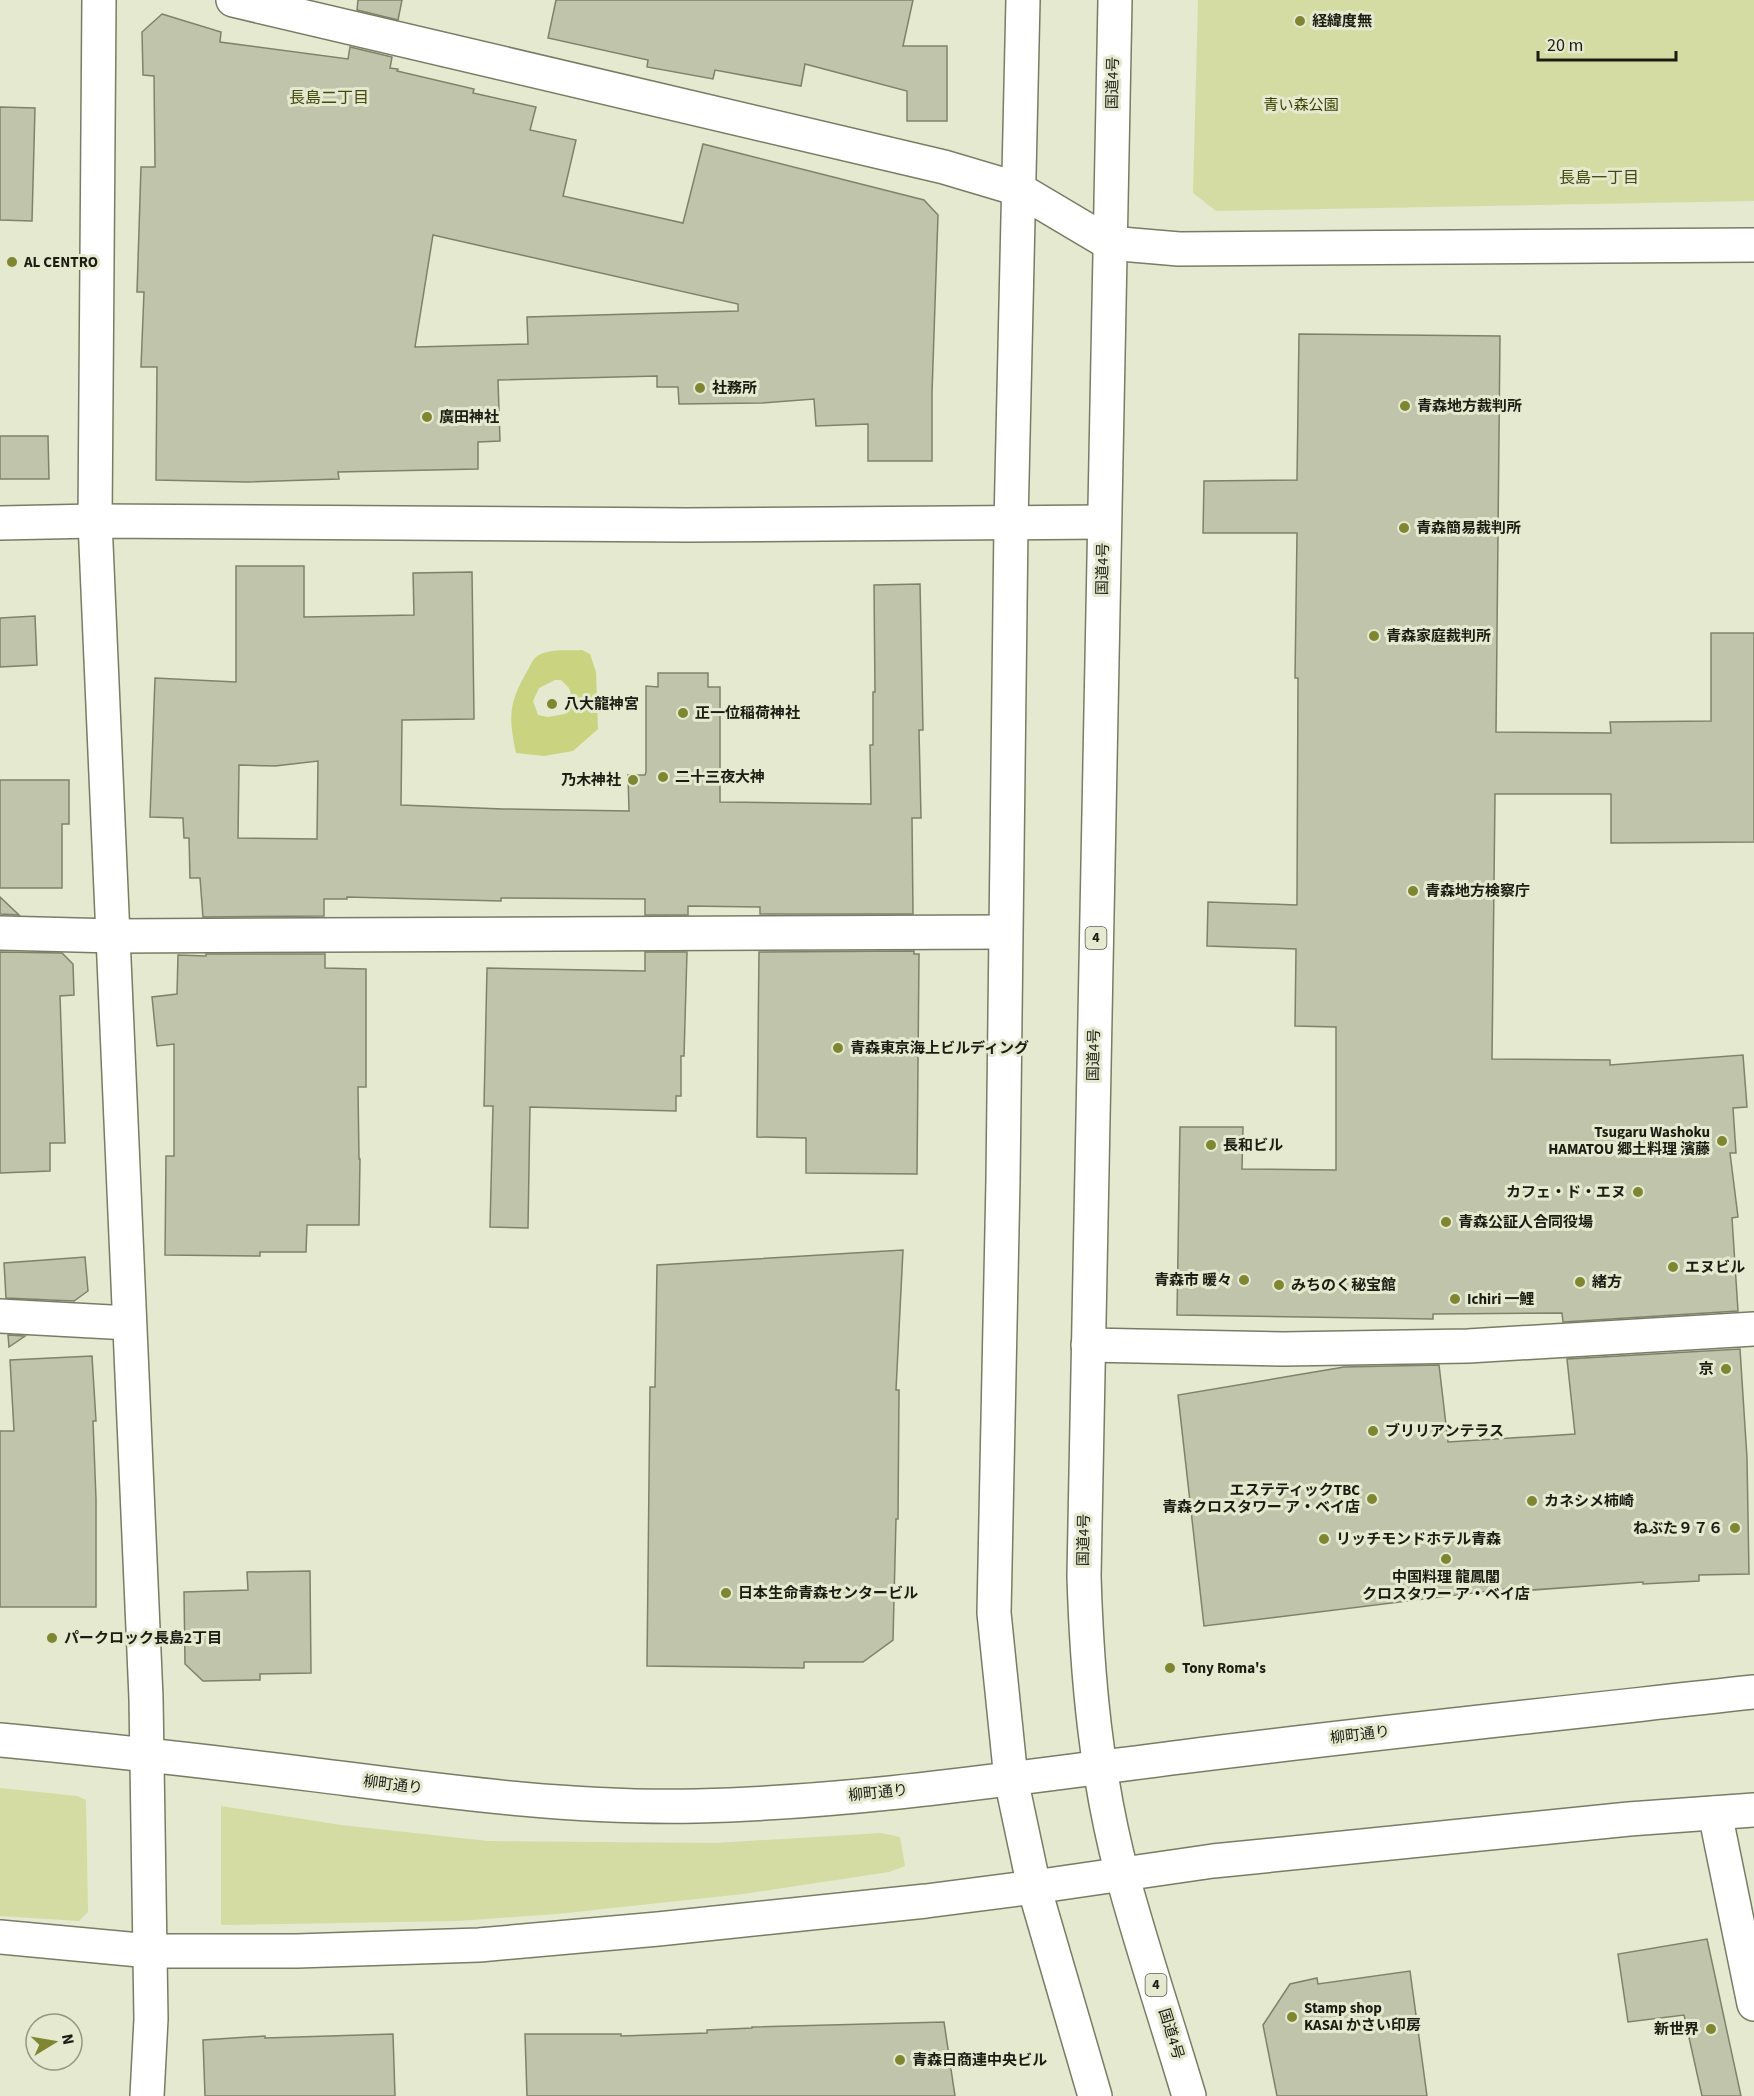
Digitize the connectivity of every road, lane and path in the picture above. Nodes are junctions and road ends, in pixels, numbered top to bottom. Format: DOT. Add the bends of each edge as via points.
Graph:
graph roads {
  1 [pos="99,0"];
  2 [pos="233,0"];
  3 [pos="1023,0"];
  4 [pos="1115,0"];
  5 [pos="1018,189"];
  6 [pos="1109,243"];
  7 [pos="1754,244"];
  8 [pos="95,521"];
  9 [pos="1104,522"];
  10 [pos="0,524"];
  11 [pos="1011,524"];
  12 [pos="1005,932"];
  13 [pos="0,933"];
  14 [pos="114,936"];
  15 [pos="0,1316"];
  16 [pos="129,1323"];
  17 [pos="1754,1329"];
  18 [pos="1088,1345"];
  19 [pos="1754,1692"];
  20 [pos="0,1740"];
  21 [pos="147,1755"];
  22 [pos="1100,1767"];
  23 [pos="1011,1779"];
  24 [pos="1754,1810"];
  25 [pos="1715,1813"];
  26 [pos="1122,1873"];
  27 [pos="1034,1887"];
  28 [pos="0,1937"];
  29 [pos="150,1951"];
  30 [pos="1754,2004"];
  31 [pos="147,2096"];
  32 [pos="1095,2096"];
  33 [pos="1189,2096"];
  1 -- 8 [label="main road"];
  2 -- 5 [label="main road" via="944,166"];
  3 -- 5 [label="main road"];
  4 -- 6 [label="main road, 国道4号 / 4"];
  5 -- 6 [label="main road"];
  5 -- 11 [label="main road"];
  6 -- 7 [label="main road" via="1179,249"];
  6 -- 9 [label="main road, 国道4号 / 4"];
  8 -- 10 [label="main road"];
  8 -- 11 [label="main road"];
  8 -- 14 [label="main road"];
  9 -- 11 [label="main road"];
  9 -- 18 [label="main road, 国道4号 / 4"];
  11 -- 12 [label="main road"];
  12 -- 14 [label="main road"];
  12 -- 23 [label="main road" via="994,1613"];
  13 -- 14 [label="main road"];
  14 -- 16 [label="main road"];
  15 -- 16 [label="main road"];
  16 -- 21 [label="main road"];
  17 -- 18 [label="main road" via="1468,1346 1283,1349"];
  18 -- 22 [label="main road, 国道4号 / 4" via="1083,1576 1089,1690"];
  19 -- 22 [label="main road, 柳町通り"];
  20 -- 21 [label="main road, 柳町通り"];
  21 -- 23 [label="main road, 柳町通り" via="495,1798 590,1805 801,1801"];
  21 -- 29 [label="main road"];
  22 -- 23 [label="main road, 柳町通り"];
  22 -- 26 [label="main road, 国道4号 / 4"];
  23 -- 27 [label="main road"];
  24 -- 25 [label="main road"];
  25 -- 26 [label="main road"];
  25 -- 30 [label="main road"];
  26 -- 27 [label="main road"];
  26 -- 33 [label="main road, 国道4号 / 4"];
  27 -- 29 [label="main road" via="500,1943 297,1951"];
  27 -- 32 [label="main road"];
  28 -- 29 [label="main road"];
  29 -- 31 [label="main road"];
}
